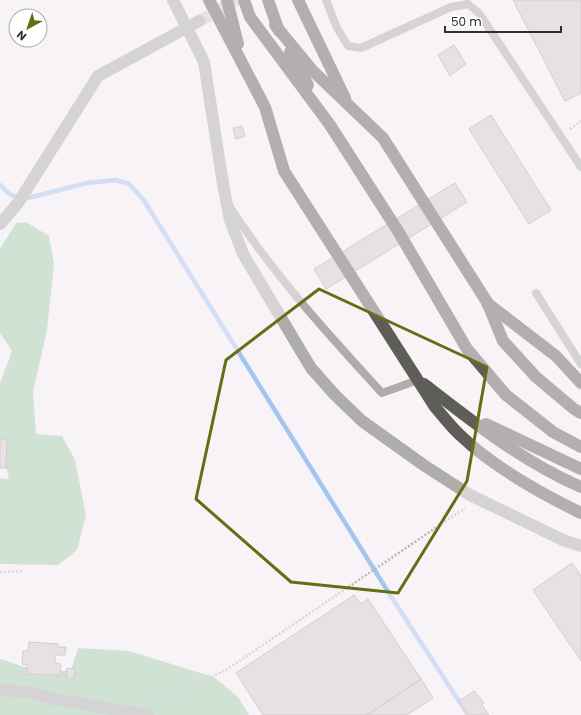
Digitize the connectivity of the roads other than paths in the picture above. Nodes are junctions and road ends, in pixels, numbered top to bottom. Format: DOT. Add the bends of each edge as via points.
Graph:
graph roads {
  1 [pos="173,0"];
  2 [pos="209,0"];
  3 [pos="227,0"];
  4 [pos="244,0"];
  5 [pos="268,0"];
  6 [pos="298,0"];
  7 [pos="326,0"];
  8 [pos="199,20"];
  9 [pos="276,25"];
  10 [pos="187,26"];
  11 [pos="243,62"];
  12 [pos="349,104"];
  13 [pos="330,125"];
  14 [pos="581,167"];
  15 [pos="227,204"];
  16 [pos="0,224"];
  17 [pos="536,293"];
  18 [pos="486,302"];
  19 [pos="581,364"];
  20 [pos="418,380"];
  21 [pos="581,383"];
  22 [pos="460,412"];
  23 [pos="581,413"];
  24 [pos="581,448"];
  25 [pos="581,469"];
  26 [pos="581,487"];
  27 [pos="581,513"];
  28 [pos="581,546"];
  29 [pos="0,690"];
  30 [pos="144,714"];
  1 -- 10 [label="street"];
  2 -- 11 [label="highway"];
  3 -- 11 [label="highway"];
  4 -- 13 [label="highway" via="250,16"];
  5 -- 9 [label="highway"];
  6 -- 12 [label="highway"];
  7 -- 14 [label="lane" via="336,28 348,46 361,48 451,7 468,4 479,13"];
  8 -- 10 [label="street"];
  9 -- 12 [label="highway" via="313,71"];
  9 -- 13 [label="highway"];
  10 -- 15 [label="street" via="204,62"];
  10 -- 16 [label="street" via="98,76 18,203"];
  11 -- 20 [label="highway" via="265,107 284,171"];
  12 -- 18 [label="highway" via="382,138"];
  13 -- 24 [label="highway" via="398,231 466,349 506,395 553,432"];
  15 -- 20 [label="lane" via="251,240 327,332 382,393"];
  15 -- 28 [label="street" via="230,220 243,254 311,368 335,395 362,421 425,466 479,499 563,540"];
  17 -- 19 [label="lane"];
  18 -- 21 [label="highway" via="556,356"];
  18 -- 23 [label="highway" via="503,341 536,377"];
  20 -- 22 [label="highway"];
  20 -- 27 [label="highway" via="435,407 460,435 496,463 541,492"];
  22 -- 25 [label="highway"];
  22 -- 26 [label="highway" via="506,446"];
  29 -- 30 [label="street" via="29,692 53,699"];
}
